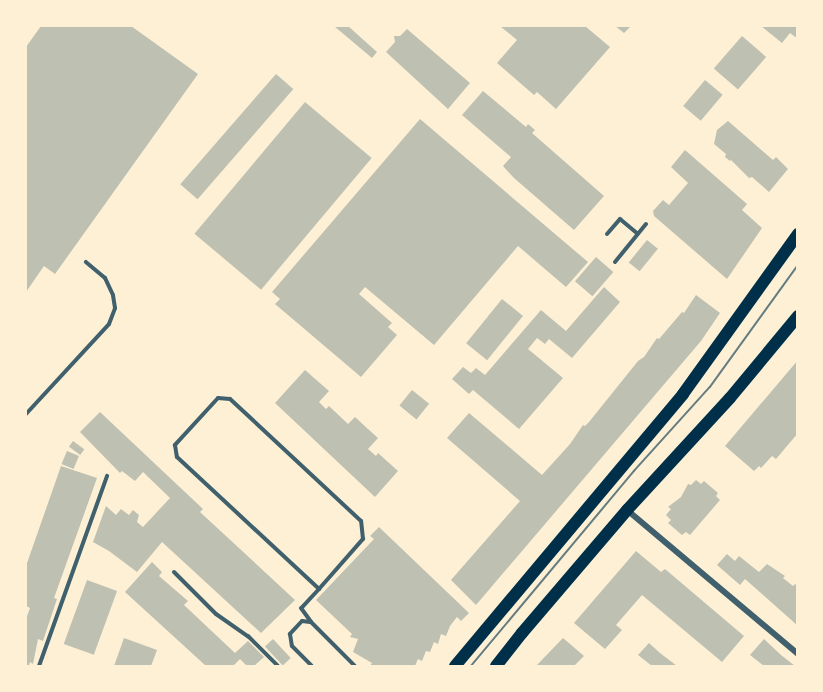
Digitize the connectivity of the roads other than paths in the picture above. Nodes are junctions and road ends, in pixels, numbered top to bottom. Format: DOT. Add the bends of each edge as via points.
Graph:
graph roads {
  1 [pos="646,224"];
  2 [pos="607,234"];
  3 [pos="638,234"];
  4 [pos="798,234"];
  5 [pos="86,262"];
  6 [pos="615,262"];
  7 [pos="798,316"];
  8 [pos="26,414"];
  9 [pos="107,476"];
  10 [pos="627,510"];
  11 [pos="174,572"];
  12 [pos="319,589"];
  13 [pos="310,622"];
  14 [pos="798,654"];
  15 [pos="39,666"];
  16 [pos="279,666"];
  17 [pos="312,666"];
  18 [pos="355,666"];
  19 [pos="455,666"];
  20 [pos="496,666"];
  1 -- 3 [label="lane"];
  2 -- 3 [label="lane" via="620,219"];
  3 -- 6 [label="lane"];
  4 -- 19 [label="main road" via="683,394"];
  5 -- 8 [label="lane" via="105,279 113,295 115,308 109,324"];
  7 -- 10 [label="main road" via="730,398"];
  9 -- 15 [label="lane"];
  10 -- 14 [label="street"];
  10 -- 20 [label="main road"];
  11 -- 16 [label="lane" via="216,614 248,636"];
  12 -- 12 [label="lane" via="177,457 175,445 218,398 230,399 361,521 363,539"];
  12 -- 13 [label="lane" via="301,608"];
  13 -- 17 [label="lane" via="302,621 290,634 292,646"];
  13 -- 18 [label="lane"];
}
